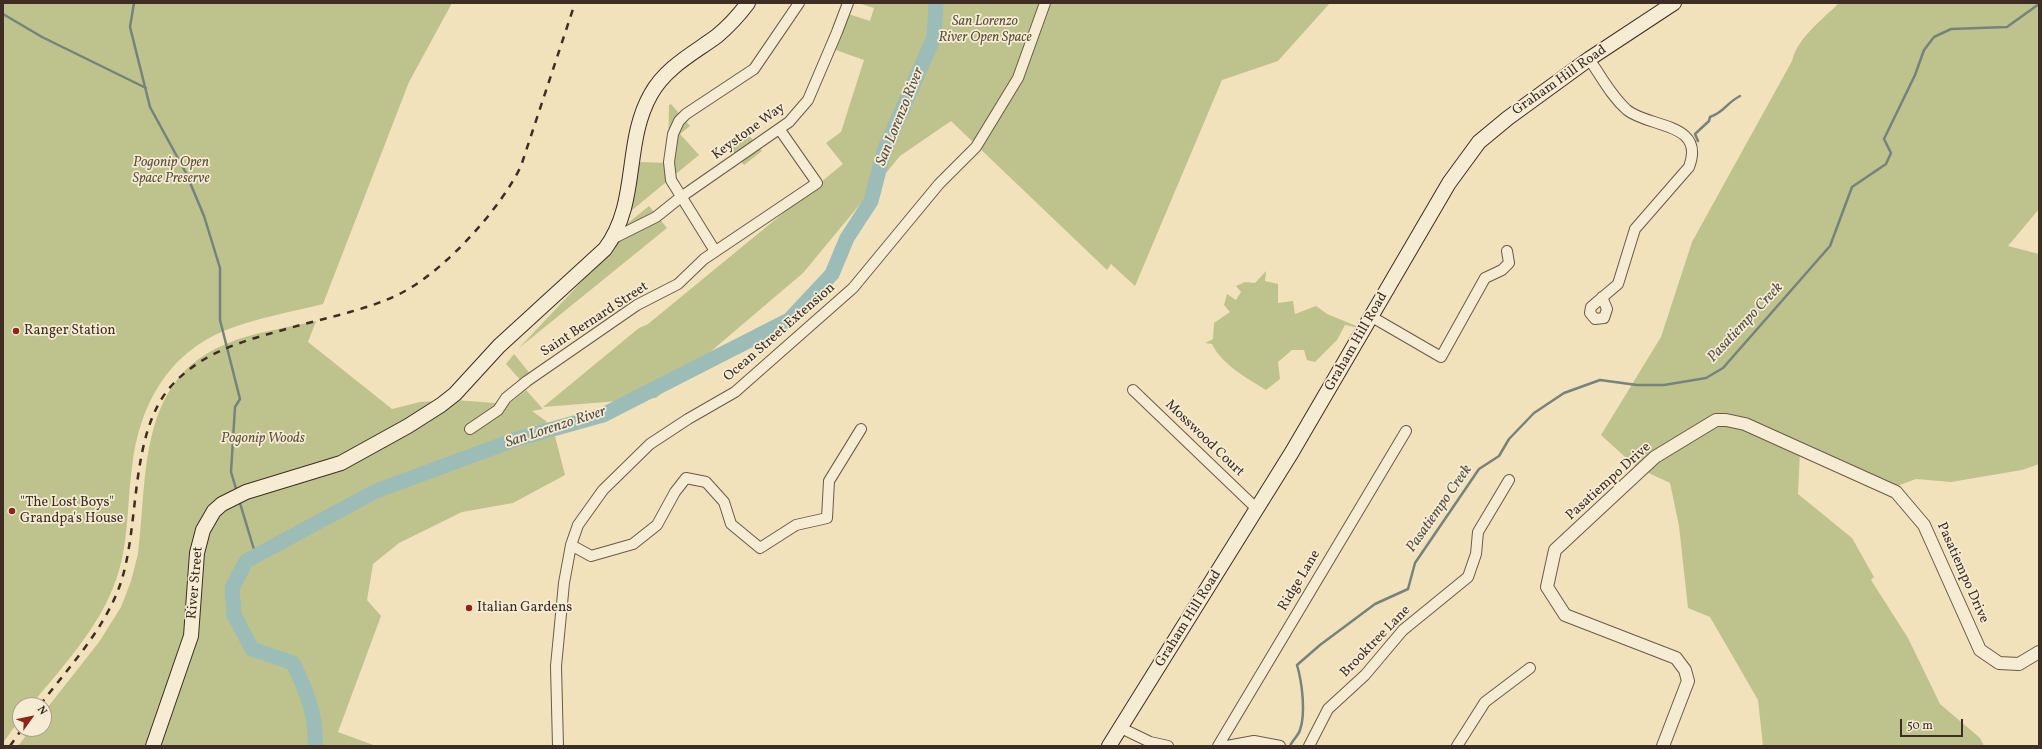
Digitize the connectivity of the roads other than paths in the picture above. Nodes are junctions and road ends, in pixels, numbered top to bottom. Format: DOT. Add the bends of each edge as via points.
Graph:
graph roads {
  1 [pos="748,3"];
  2 [pos="799,3"];
  3 [pos="848,3"];
  4 [pos="1045,3"];
  5 [pos="1674,3"];
  6 [pos="1589,59"];
  7 [pos="780,130"];
  8 [pos="681,197"];
  9 [pos="614,238"];
  10 [pos="715,251"];
  11 [pos="1507,251"];
  12 [pos="1602,297"];
  13 [pos="1372,317"];
  14 [pos="1132,390"];
  15 [pos="470,429"];
  16 [pos="861,429"];
  17 [pos="1406,431"];
  18 [pos="1509,480"];
  19 [pos="1257,509"];
  20 [pos="571,545"];
  21 [pos="2039,652"];
  22 [pos="1530,668"];
  23 [pos="1120,728"];
  24 [pos="153,746"];
  25 [pos="558,746"];
  26 [pos="1109,746"];
  27 [pos="1168,746"];
  28 [pos="1218,746"];
  29 [pos="1227,746"];
  30 [pos="1280,746"];
  31 [pos="1309,746"];
  32 [pos="1457,746"];
  33 [pos="1663,746"];
  1 -- 9 [label="main road" via="731,23 670,70 651,94 639,124 627,202"];
  2 -- 8 [label="street" via="754,69 679,121 673,134 669,162 671,180"];
  3 -- 7 [label="street, Keystone Way" via="808,100 797,115"];
  4 -- 20 [label="street, Ocean Street Extension" via="1018,78 976,147 939,184 853,288 735,392 650,444 604,490 578,525"];
  5 -- 6 [label="main road, Graham Hill Road"];
  6 -- 12 [label="street" via="1628,111 1679,131 1693,150 1689,167 1635,229 1618,284"];
  6 -- 13 [label="main road, Graham Hill Road" via="1479,142 1449,183"];
  7 -- 8 [label="street, Keystone Way"];
  7 -- 10 [label="street, Saint Bernard Street" via="817,183"];
  8 -- 9 [label="street, Keystone Way" via="656,217"];
  8 -- 10 [label="street"];
  9 -- 24 [label="main road, River Street" via="590,265 499,346 455,394 408,426 357,455 327,469 246,492 214,511 200,540 191,636"];
  10 -- 15 [label="street, Saint Bernard Street" via="678,284 637,305 527,381 506,398 498,410"];
  11 -- 13 [label="street" via="1509,263 1502,270 1485,278 1440,357"];
  13 -- 19 [label="main road, Graham Hill Road"];
  14 -- 19 [label="street, Mosswood Court"];
  16 -- 20 [label="street" via="829,482 827,518 796,525 760,548 732,524 724,502 706,482 686,478 657,524 633,544 591,556"];
  17 -- 28 [label="street, Ridge Lane"];
  18 -- 31 [label="street, Brooktree Lane" via="1478,532 1476,554 1468,577 1403,630 1365,674 1328,709"];
  19 -- 23 [label="main road, Graham Hill Road"];
  20 -- 25 [label="street, Ocean Street Extension" via="564,583 556,666"];
  21 -- 33 [label="street, Pasatiempo Drive" via="2019,664 1999,663 1980,650 1924,525 1896,492 1745,424 1716,420 1655,458 1555,550 1547,587 1564,615 1676,658 1685,670 1688,681"];
  22 -- 32 [label="street" via="1484,702"];
  23 -- 26 [label="main road, Graham Hill Road"];
  23 -- 27 [label="street" via="1150,742"];
  29 -- 30 [label="street" via="1254,741"];
}
